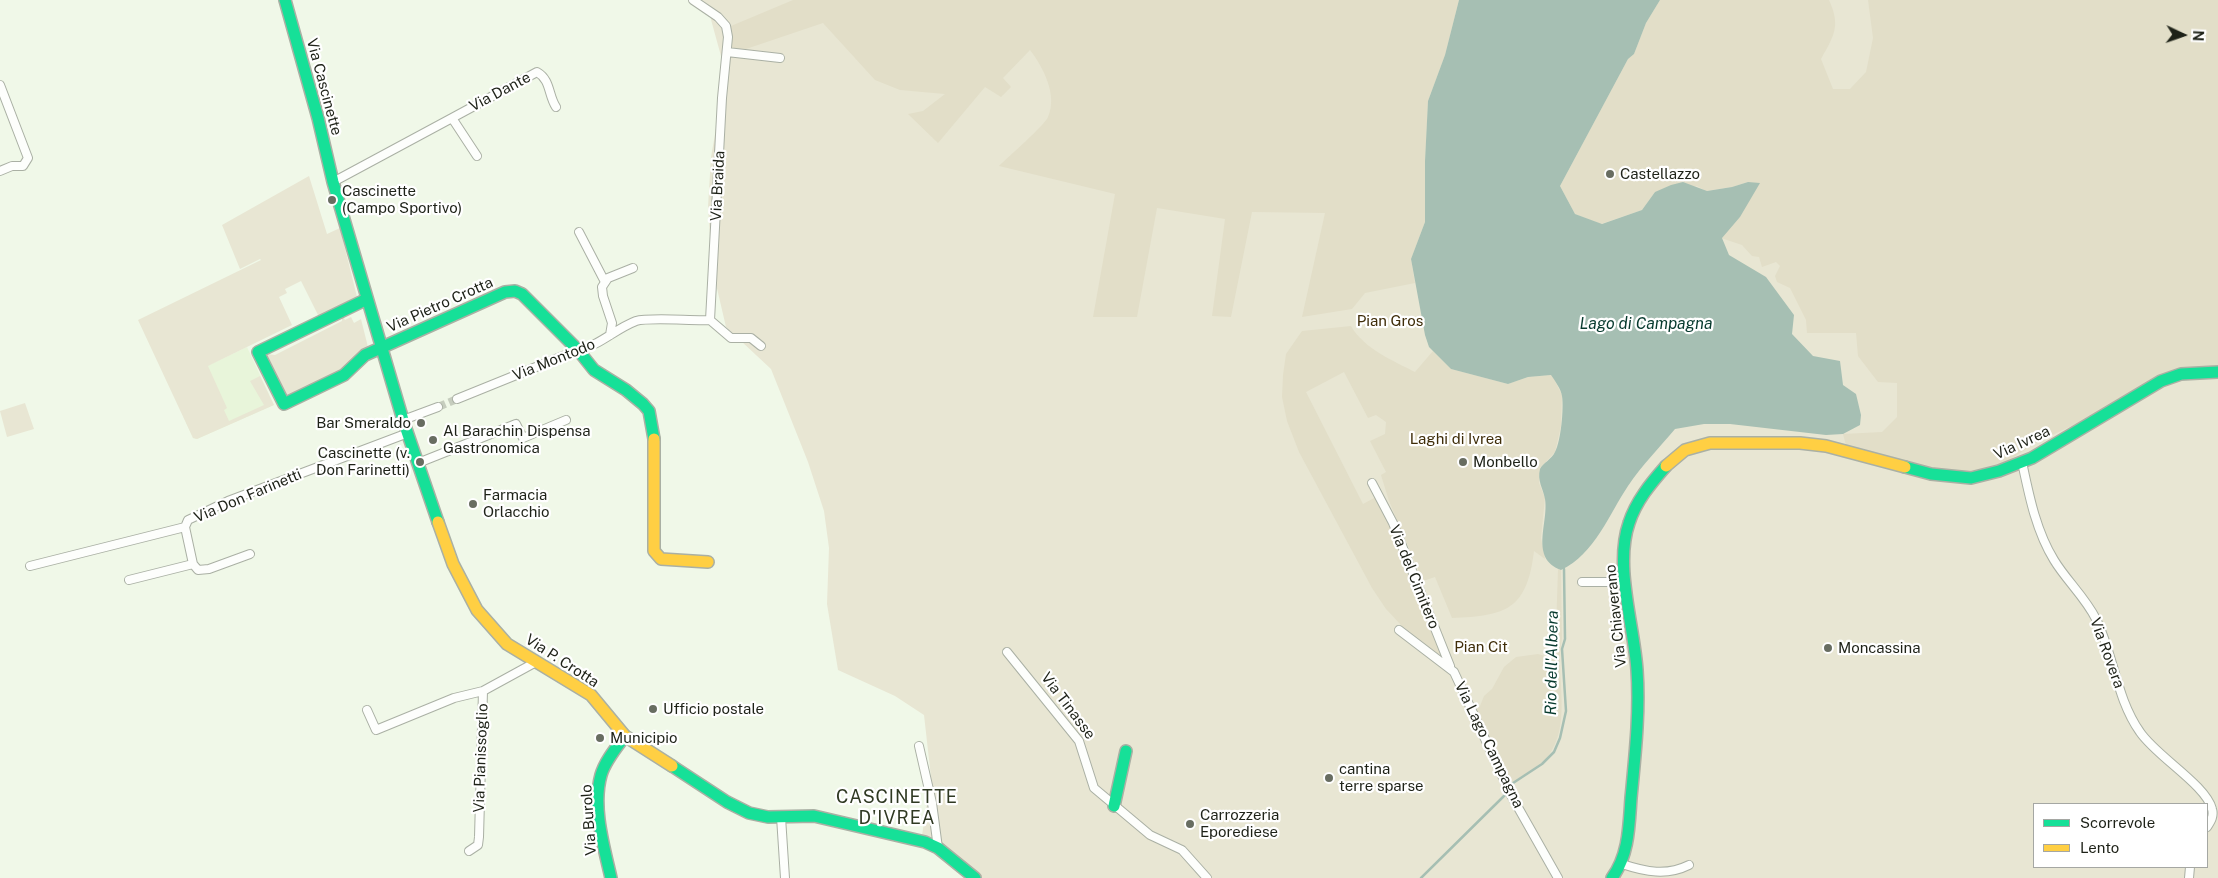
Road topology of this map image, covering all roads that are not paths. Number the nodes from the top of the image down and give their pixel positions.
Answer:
1 (285, 0) edge
2 (693, 0) edge
3 (727, 52) junction
4 (780, 58) dead end
5 (0, 85) edge
6 (556, 107) dead end
7 (452, 118) junction
8 (477, 156) dead end
9 (0, 171) edge
10 (333, 182) junction
11 (579, 232) dead end
12 (633, 268) dead end
13 (605, 282) junction
14 (367, 299) junction
15 (710, 320) junction
16 (610, 335) junction
17 (761, 346) dead end
18 (381, 348) junction
19 (578, 350) junction
20 (2218, 372) edge
21 (457, 400) tunnel mouth
22 (438, 407) tunnel mouth
23 (403, 420) junction
24 (566, 420) dead end
25 (408, 433) junction
26 (1826, 446) joint
27 (2022, 462) junction
28 (418, 463) junction
29 (1372, 484) dead end
30 (185, 527) junction
31 (442, 534) joint
32 (250, 554) dead end
33 (708, 562) dead end
34 (193, 564) junction
35 (30, 566) dead end
36 (128, 580) dead end
37 (1582, 582) dead end
38 (1625, 582) junction
39 (1399, 630) dead end
40 (1007, 652) dead end
41 (536, 662) junction
42 (1454, 672) junction
43 (483, 691) junction
44 (367, 710) dead end
45 (625, 736) junction
46 (919, 746) dead end
47 (1126, 751) dead end
48 (1114, 806) junction
49 (781, 817) junction
50 (2208, 825) edge
51 (938, 848) junction
52 (470, 851) dead end
53 (1622, 864) junction
54 (1689, 865) dead end
55 (1614, 877) edge
56 (611, 878) edge
57 (785, 878) edge
58 (975, 878) edge
59 (1207, 878) edge
60 (1558, 878) edge

1 - 10 street, Via Cascinette
2 - 3 street, Via Braida
3 - 4 street
3 - 15 street, Via Braida
5 - 9 street
6 - 7 street, Via Dante
7 - 8 street, Via Dante
7 - 10 street, Via Dante
10 - 14 street, Via Pietro Crotta
11 - 13 street
12 - 13 street
13 - 16 street
14 - 18 street, Via Pietro Crotta
14 - 18 street
15 - 16 street, Via Montodo
15 - 17 street
16 - 19 street, Via Montodo
18 - 19 street, Via Pietro Crotta
18 - 23 street, Via Pietro Crotta
19 - 21 street, Via Montodo
19 - 33 street
20 - 27 street, Via Ivrea
22 - 23 street
23 - 25 street, Via Pietro Crotta
24 - 28 street
25 - 28 street, Via Pietro Crotta
25 - 30 street, Via Don Farinetti
26 - 27 street, Via Ivrea
26 - 38 street, Via Chiaverano
27 - 50 street, Via Rovera
28 - 31 street, Via Pietro Crotta
29 - 42 street, Via del Cimitero
30 - 34 street
30 - 35 street, Via Don Farinetti
31 - 41 street, Via P. Crotta
32 - 34 street
34 - 36 street
37 - 38 street
38 - 53 street, Via Chiaverano
39 - 42 street, Via Lago Campagna
40 - 48 street, Via Tinasse
41 - 43 street, Via Pianissoglio
41 - 45 street, Via P. Crotta
42 - 60 street, Via Lago Campagna
43 - 44 street
43 - 52 street, Via Pianissoglio
45 - 49 street, Via P. Crotta
45 - 56 street, Via Burolo
46 - 51 street
47 - 48 street
48 - 59 street, Via Tinasse
49 - 51 street, Via P. Crotta
49 - 57 street
51 - 58 street, Via P. Crotta
53 - 54 street
53 - 55 street, Via Chiaverano

